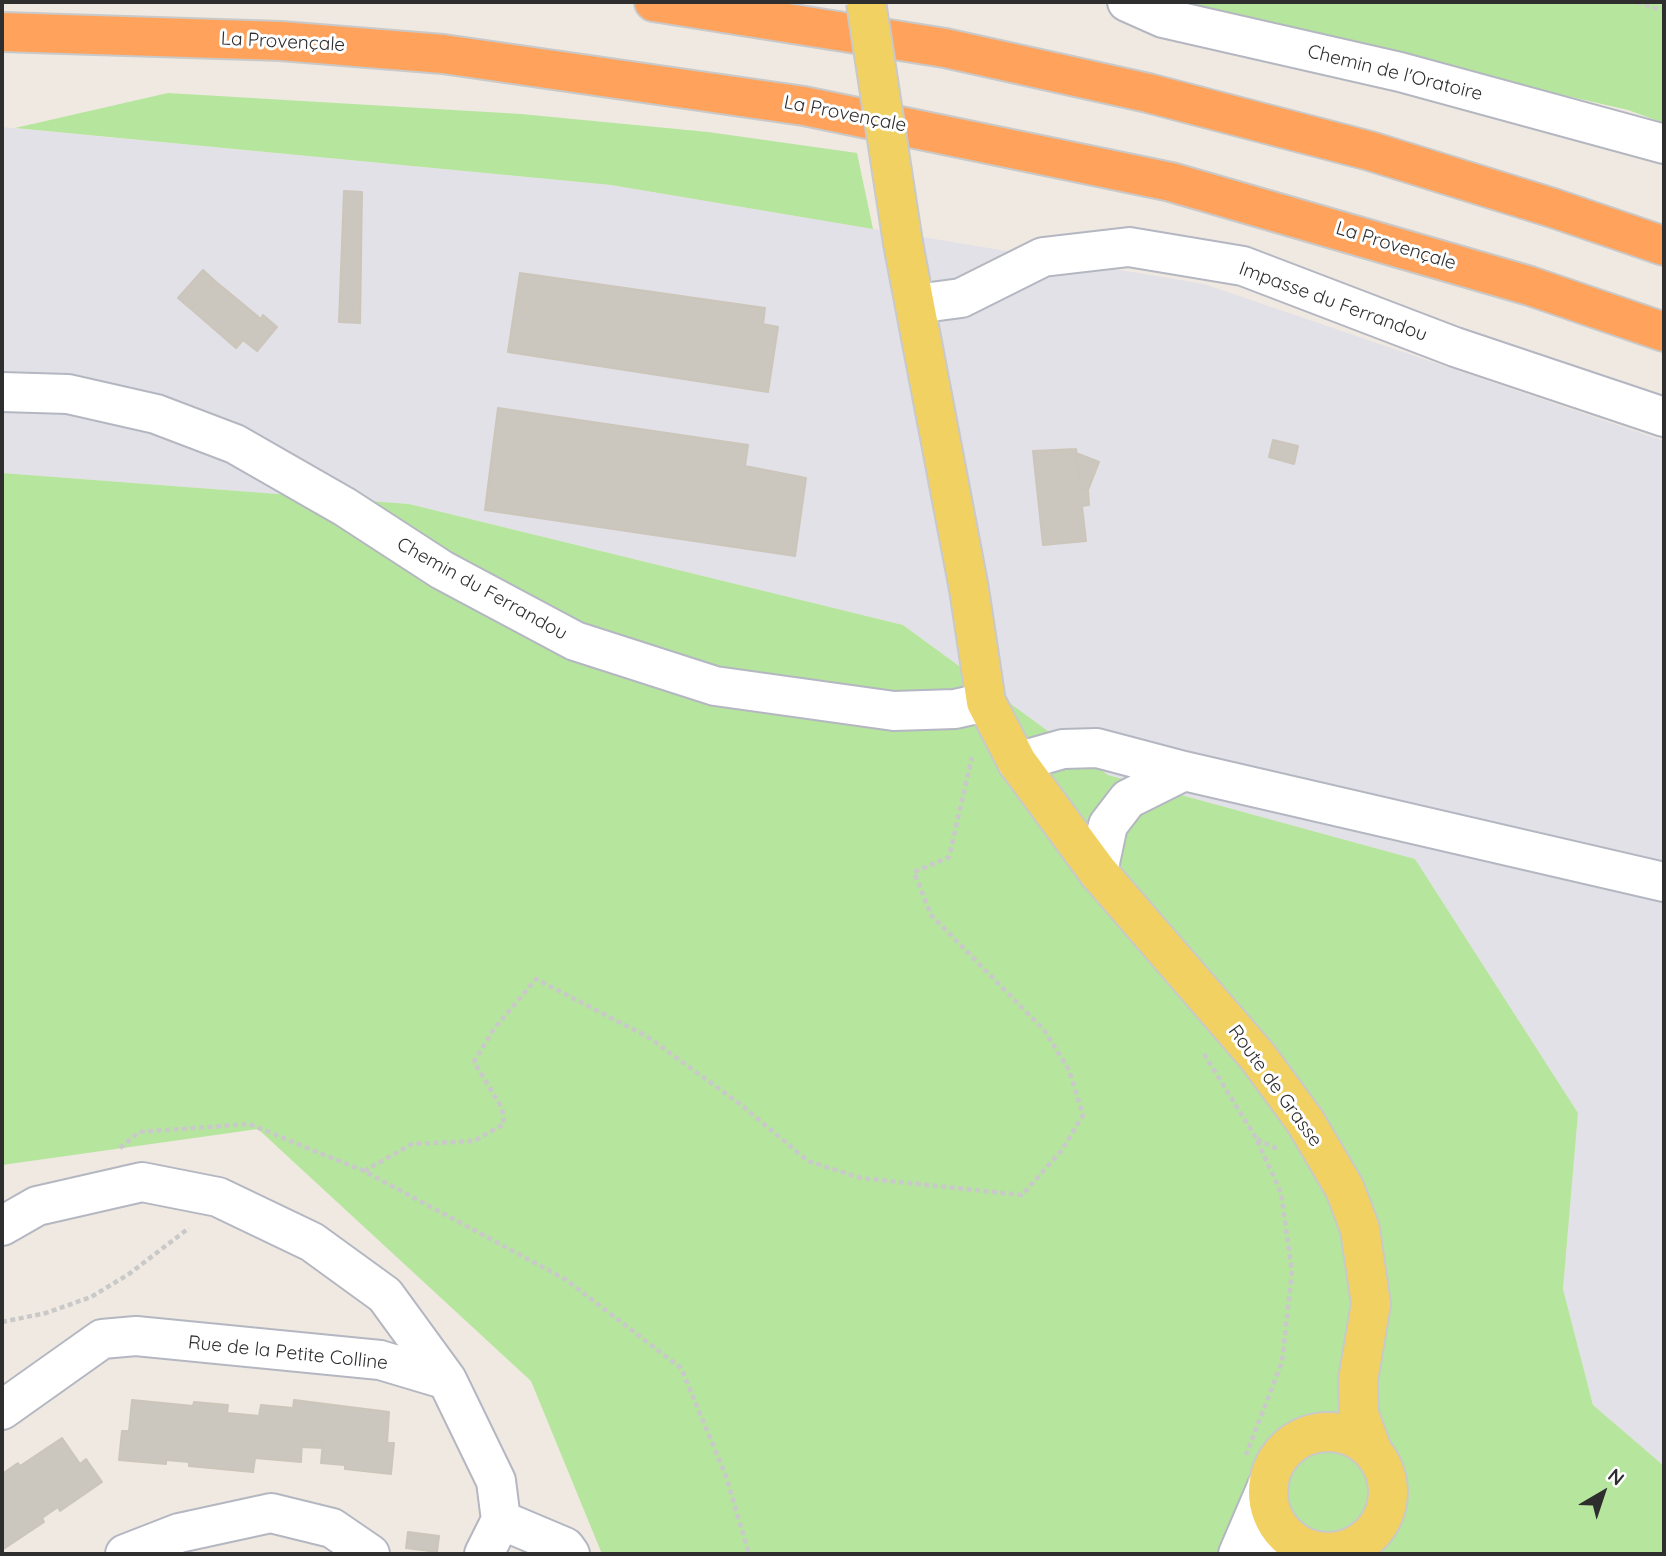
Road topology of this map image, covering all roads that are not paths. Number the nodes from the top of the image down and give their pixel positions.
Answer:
1 (654, 2) edge
2 (866, 2) edge
3 (1127, 2) edge
4 (2, 32) edge
5 (1664, 144) edge
6 (1664, 246) edge
7 (916, 304) junction
8 (1664, 332) edge
9 (2, 391) edge
10 (1664, 417) edge
11 (986, 702) junction
12 (1017, 762) junction
13 (1184, 771) junction
14 (1098, 872) junction
15 (1664, 882) edge
16 (2, 1226) edge
17 (447, 1380) junction
18 (1358, 1380) junction
19 (2, 1410) edge
20 (1320, 1431) junction
21 (1372, 1450) junction
22 (1256, 1472) junction
23 (502, 1520) junction
24 (1290, 1539) junction
25 (1375, 1541) edge
26 (1330, 1553) edge
27 (125, 1554) edge
28 (370, 1554) edge
29 (484, 1554) edge
30 (570, 1554) edge
31 (1240, 1554) edge

1 - 6 highway
2 - 7 main road, Route de Grasse, bridge
3 - 5 street, Chemin de l'Oratoire
4 - 8 highway, La Provençale
7 - 10 street, Impasse du Ferrandou
7 - 11 main road, Route de Grasse
9 - 11 street, Chemin du Ferrandou
11 - 12 main road, Route de Grasse
12 - 13 street
12 - 14 main road, Route de Grasse
13 - 14 street
13 - 15 street
14 - 18 main road, Route de Grasse
16 - 17 street
17 - 19 street, Rue de la Petite Colline
17 - 23 street
18 - 20 main road, Route de Grasse
18 - 21 main road, Route de Grasse
20 - 21 main road
20 - 22 main road
21 - 25 main road
22 - 24 main road
22 - 31 street
23 - 29 street
23 - 30 street
24 - 26 main road
24 - 31 street
25 - 26 main road
27 - 28 street

